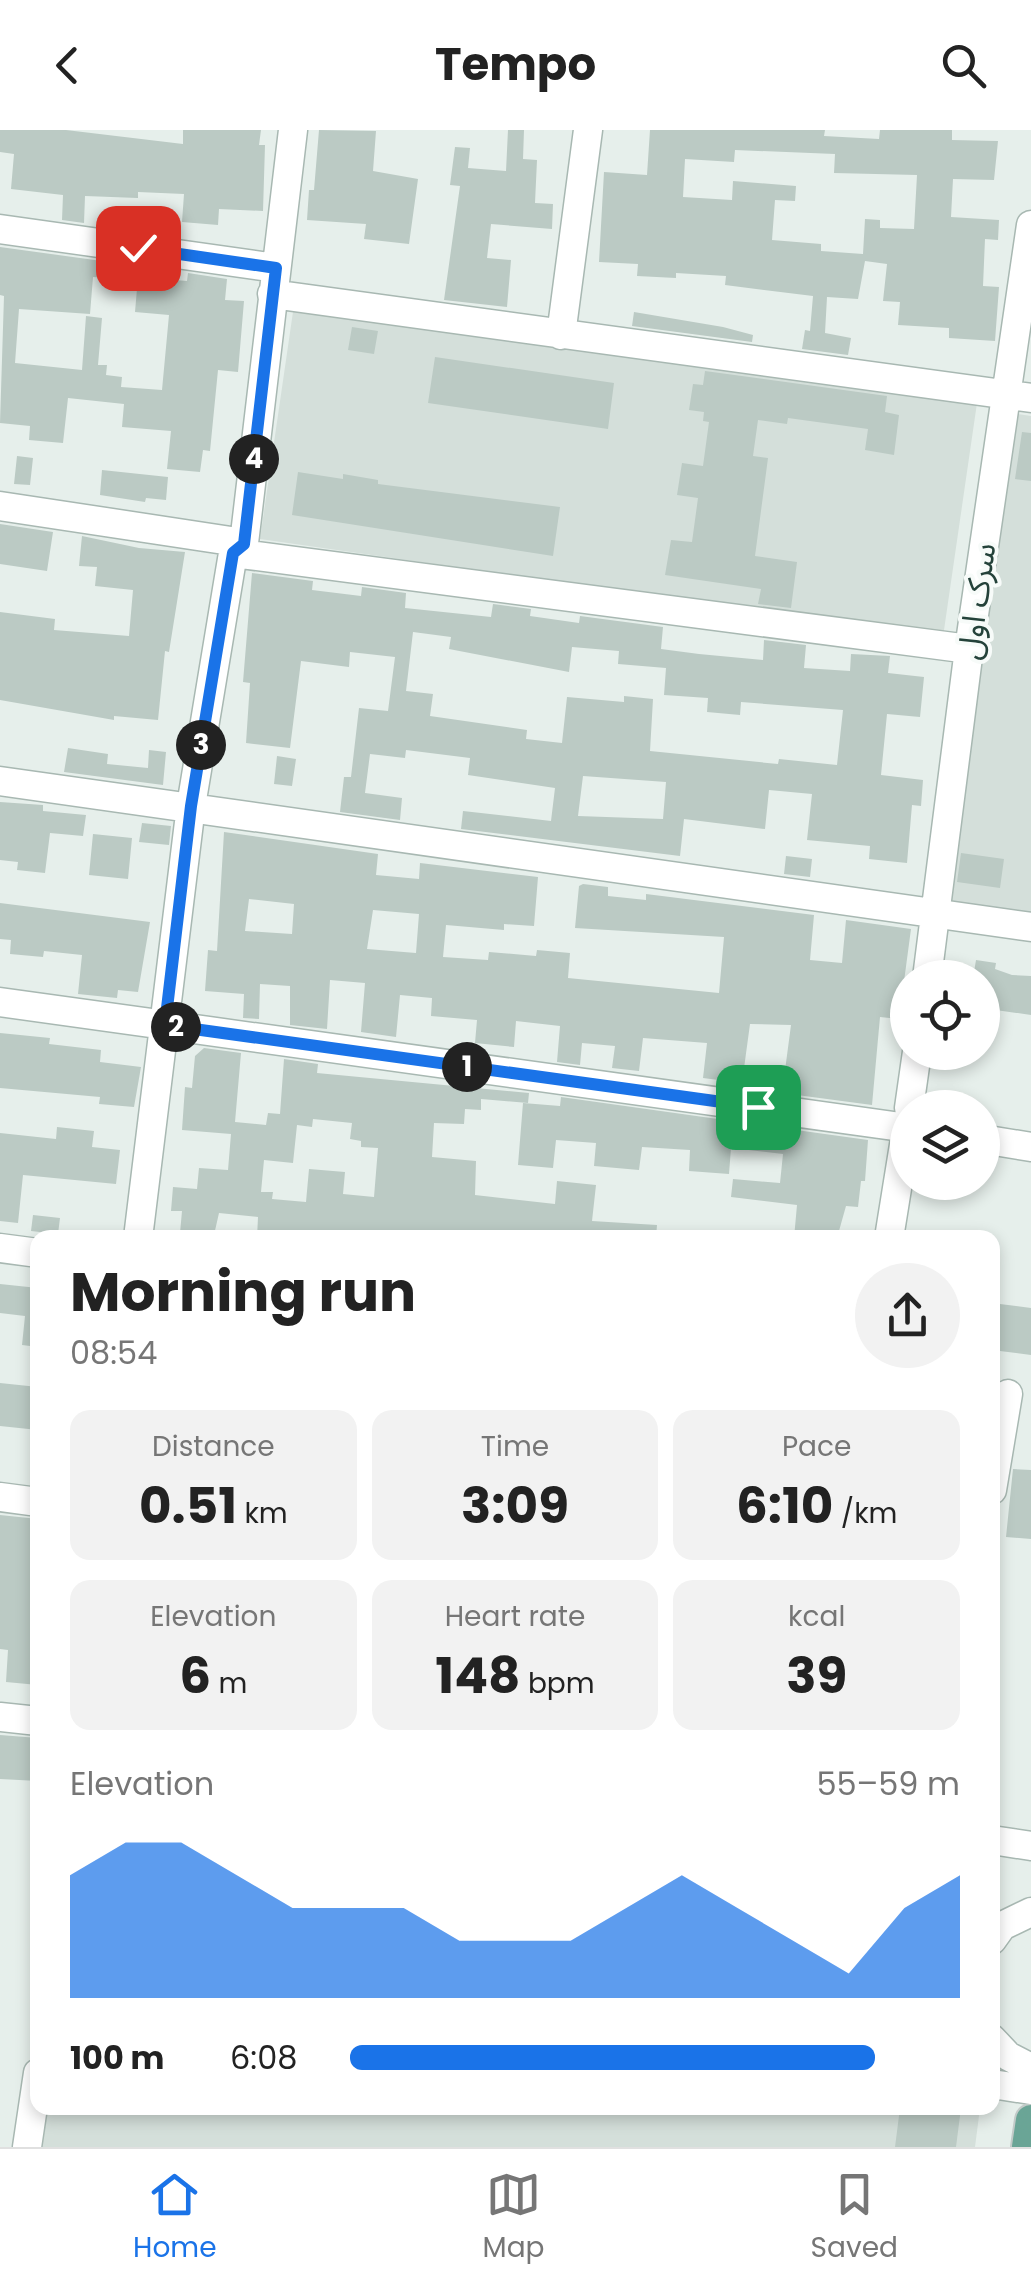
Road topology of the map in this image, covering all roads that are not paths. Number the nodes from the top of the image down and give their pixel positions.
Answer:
1 (294, 130) edge
2 (588, 130) edge
3 (1031, 225) edge
4 (0, 229) edge
5 (274, 281) junction
6 (561, 335) junction
7 (1018, 396) edge
8 (0, 506) edge
9 (239, 548) junction
10 (968, 650) junction
11 (0, 781) edge
12 (191, 806) junction
13 (936, 912) junction
14 (1031, 927) edge
15 (929, 960) edge
16 (0, 1002) edge
17 (165, 1025) junction
18 (890, 1123) edge
19 (1000, 1143) edge
20 (1031, 1147) edge
21 (895, 1200) edge
22 (139, 1230) edge
23 (890, 1230) edge
24 (0, 1248) edge
25 (30, 1252) edge
26 (1010, 1394) edge
27 (1000, 1447) edge
28 (0, 1497) edge
29 (30, 1501) edge
30 (0, 1717) edge
31 (30, 1720) edge
32 (1000, 1841) edge
33 (1031, 1846) edge
34 (1031, 1912) edge
35 (1000, 1929) edge
36 (1000, 2048) edge
37 (1031, 2068) edge
38 (1000, 2085) edge
39 (1031, 2090) edge
40 (32, 2115) edge
41 (1031, 2120) edge
42 (27, 2147) edge
43 (1028, 2147) edge

1 - 5 street
2 - 6 street
3 - 7 street, سرک‌ اول
4 - 5 street
5 - 6 street
5 - 9 street
6 - 7 street
7 - 10 street, سرک‌ اول
8 - 9 street
9 - 10 street
9 - 12 street
10 - 13 street, سرک‌ اول
11 - 12 street
12 - 13 street
12 - 17 street
13 - 14 street
13 - 15 street, سرک‌ اول
16 - 17 street
17 - 18 street
17 - 22 street
19 - 20 street
21 - 23 street
24 - 25 street
26 - 27 street
28 - 29 street
30 - 31 street
32 - 33 street
34 - 35 street
36 - 37 street
38 - 39 street
40 - 42 street
41 - 43 main road

